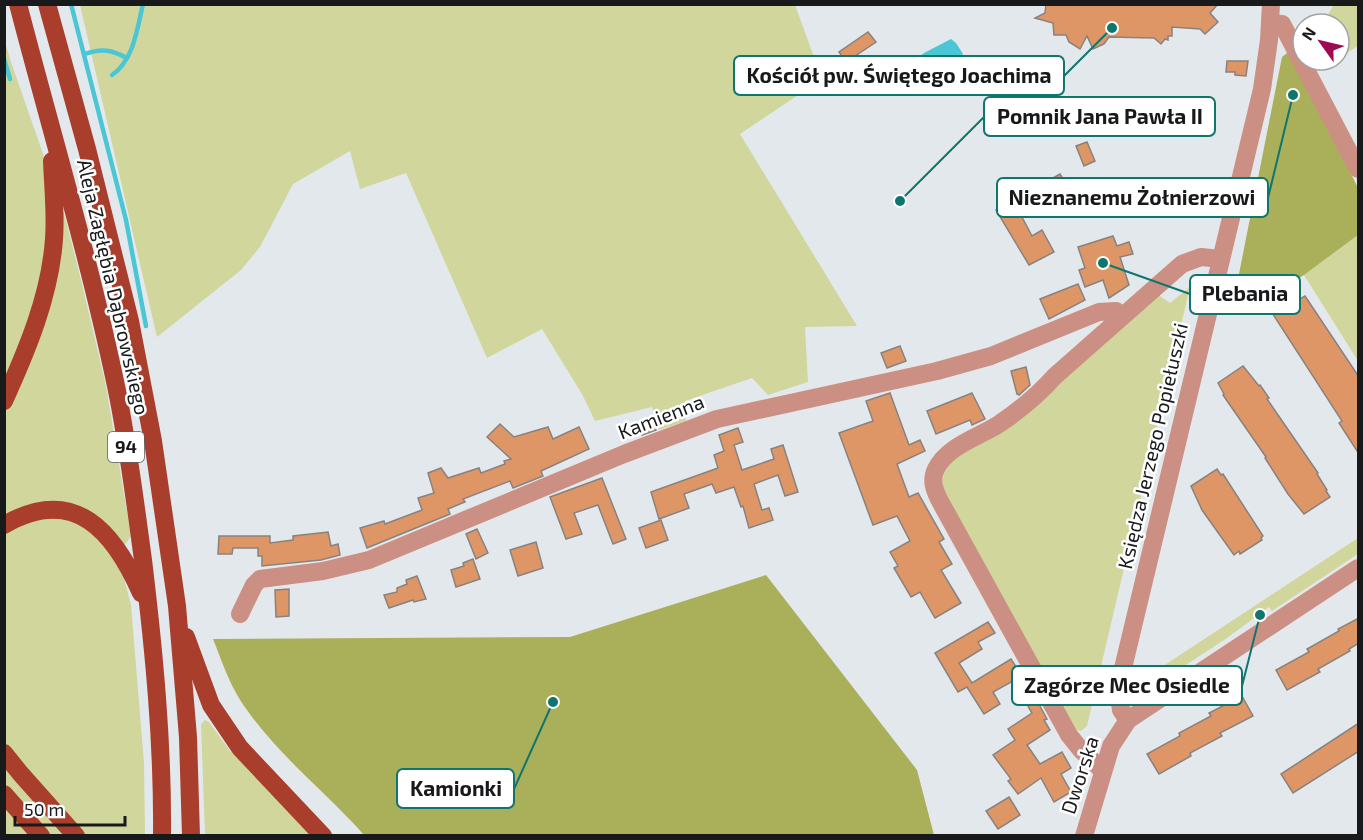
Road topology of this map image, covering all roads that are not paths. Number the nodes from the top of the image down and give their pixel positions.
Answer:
1 (18, 4) edge
2 (46, 4) edge
3 (1270, 4) edge
4 (1270, 23) junction
5 (52, 132) junction
6 (1359, 169) edge
7 (1221, 259) junction
8 (1121, 317) junction
9 (4, 401) edge
10 (4, 525) edge
11 (1359, 568) edge
12 (177, 606) junction
13 (149, 614) junction
14 (240, 614) dead end
15 (1128, 720) junction
16 (4, 753) edge
17 (1103, 771) junction
18 (4, 794) edge
19 (41, 836) edge
20 (76, 836) edge
21 (162, 836) edge
22 (191, 836) edge
23 (323, 836) edge
24 (1084, 836) edge

1 - 5 main road, Aleja Zagłębia Dąbrowskiego / 94
2 - 12 main road, Aleja Zagłębia Dąbrowskiego / 94
3 - 4 street, Księdza Jerzego Popiełuszki
4 - 6 street
4 - 7 street, Księdza Jerzego Popiełuszki
5 - 9 main road
5 - 13 main road, Aleja Zagłębia Dąbrowskiego / 94
7 - 8 street
7 - 15 street, Księdza Jerzego Popiełuszki
8 - 14 street, Kamienna
8 - 17 street
10 - 13 main road
11 - 15 street, Dworska
12 - 22 main road, Aleja Zagłębia Dąbrowskiego / 94
12 - 23 main road
13 - 21 main road, Aleja Zagłębia Dąbrowskiego / 94
15 - 17 street, Dworska
16 - 20 main road
17 - 24 street, Dworska
18 - 19 main road

